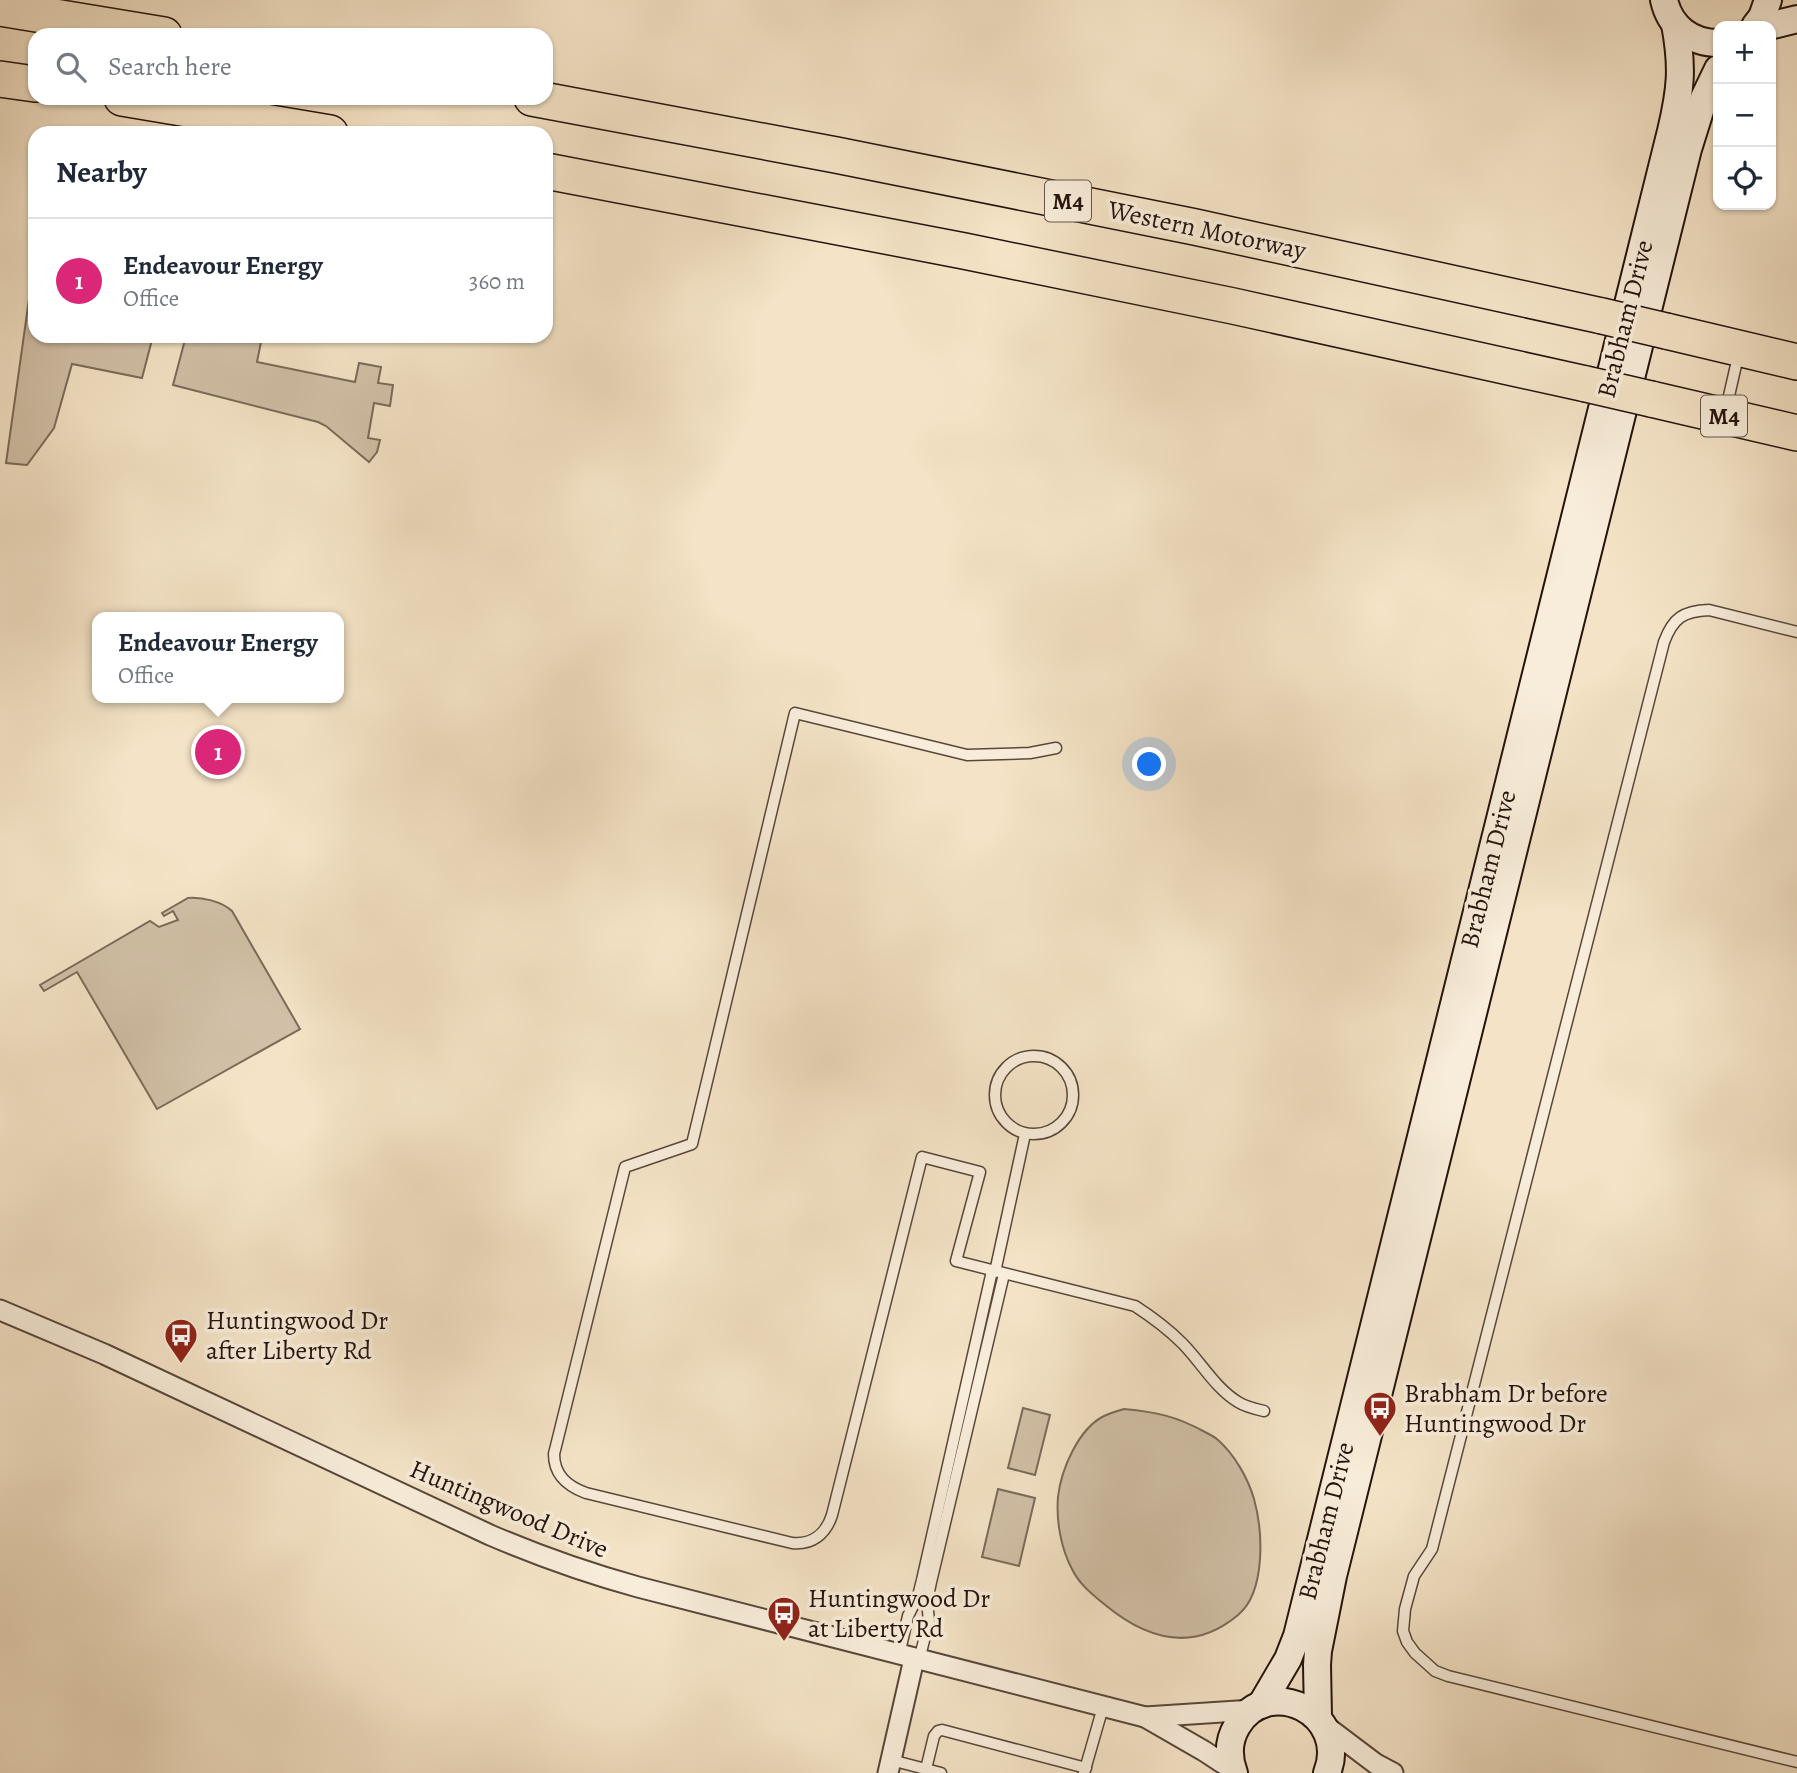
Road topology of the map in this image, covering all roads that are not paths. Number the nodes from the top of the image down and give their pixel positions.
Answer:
1 (1768, 0) edge
2 (0, 2) edge
3 (1666, 7) edge
4 (0, 8) edge
5 (51, 16) junction
6 (1797, 19) edge
7 (1759, 21) edge
8 (1776, 24) edge
9 (122, 28) edge
10 (1713, 42) edge
11 (0, 79) edge
12 (1713, 79) edge
13 (28, 83) edge
14 (553, 102) edge
15 (164, 105) edge
16 (288, 126) edge
17 (553, 172) edge
18 (1740, 349) junction
19 (1797, 362) edge
20 (1724, 416) junction
21 (1797, 433) edge
22 (1797, 632) edge
23 (1056, 748) dead end
24 (1026, 1134) junction
25 (997, 1272) junction
26 (0, 1310) edge
27 (1264, 1411) dead end
28 (911, 1658) junction
29 (1103, 1707) junction
30 (1257, 1707) junction
31 (1145, 1717) junction
32 (1320, 1720) junction
33 (1797, 1762) edge
34 (889, 1766) edge
35 (926, 1769) junction
36 (1085, 1770) edge
37 (1234, 1772) edge
38 (941, 1773) edge
39 (1327, 1773) edge
40 (1393, 1773) edge

1 - 7 main road
2 - 5 highway
3 - 10 main road
3 - 30 main road, Brabham Drive
4 - 5 highway
5 - 9 highway
6 - 8 main road
11 - 13 highway
12 - 32 main road, Brabham Drive
14 - 18 highway, Western Motorway / M4, bridge
15 - 16 highway
17 - 20 highway, M4, bridge
18 - 19 highway, Western Motorway / M4
18 - 20 lane
20 - 21 highway, M4
22 - 33 lane
23 - 25 lane
24 - 24 lane
24 - 25 lane
25 - 27 lane
25 - 28 lane
25 - 28 lane
26 - 28 street, Huntingwood Drive
28 - 29 street, Huntingwood Drive
28 - 34 street
29 - 31 street, Huntingwood Drive
29 - 36 lane
30 - 31 street, Huntingwood Drive
30 - 32 main road
30 - 37 main road, Brabham Drive
31 - 37 street, Huntingwood Drive
32 - 39 main road, Brabham Drive
32 - 40 street
34 - 35 lane
35 - 36 lane
35 - 38 lane

